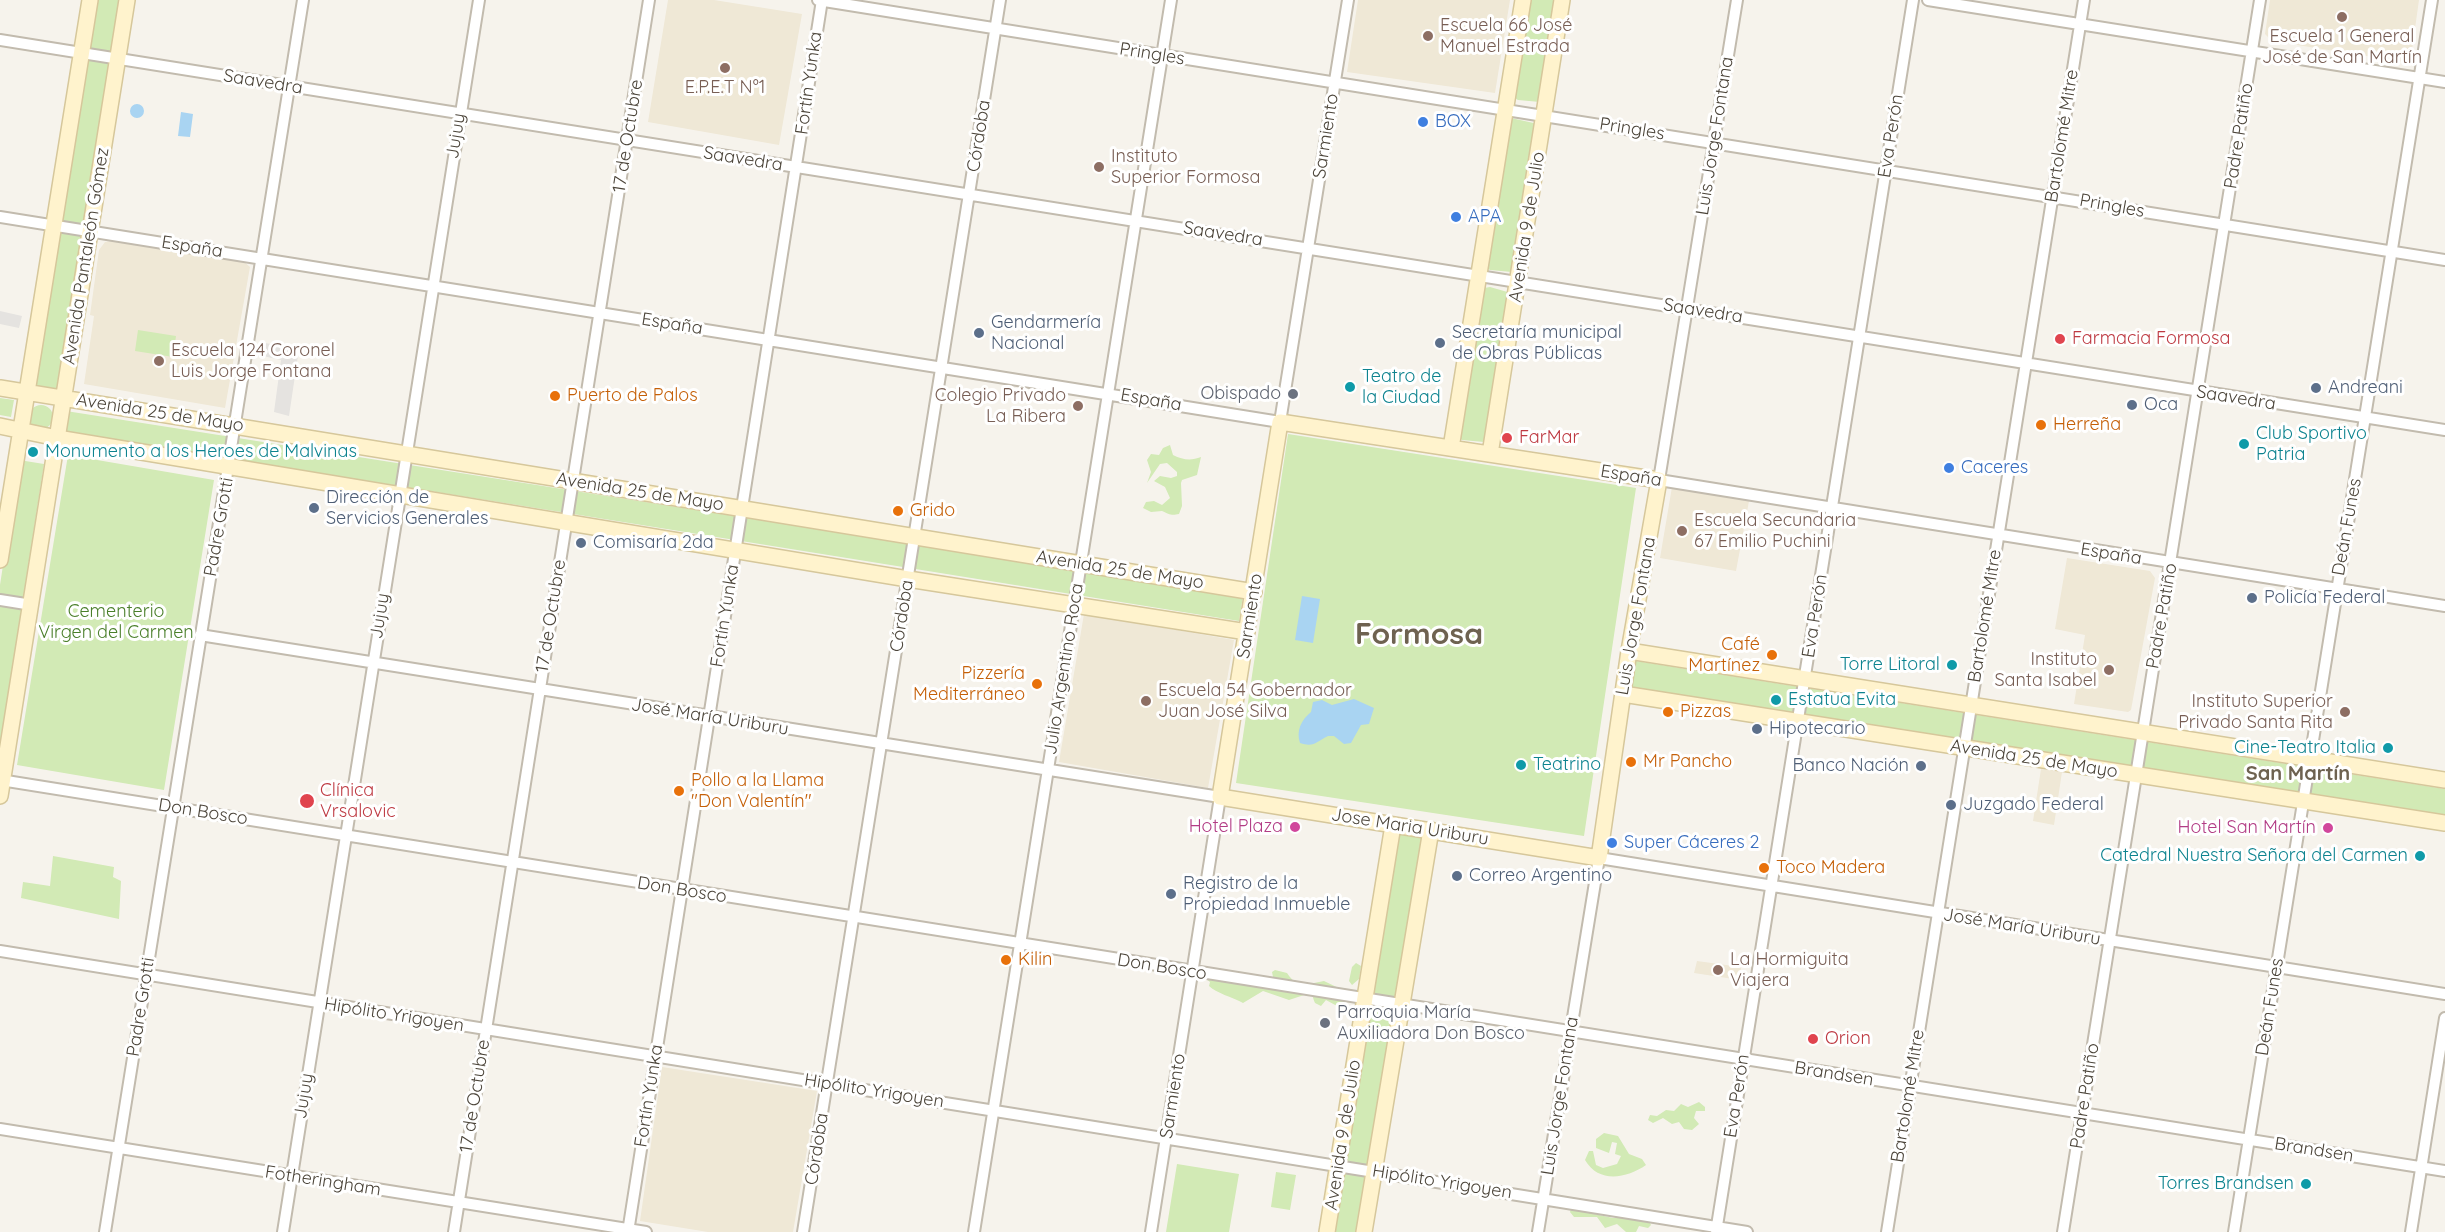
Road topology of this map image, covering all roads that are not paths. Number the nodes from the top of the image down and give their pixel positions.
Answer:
1 (90, 0) edge
2 (127, 0) edge
3 (303, 0) edge
4 (478, 0) edge
5 (649, 0) edge
6 (821, 0) edge
7 (1000, 0) edge
8 (1171, 0) edge
9 (1348, 0) edge
10 (1523, 0) edge
11 (1562, 0) edge
12 (1737, 0) edge
13 (1913, 0) edge
14 (1928, 0) edge
15 (2084, 0) edge
16 (2260, 0) edge
17 (2432, 0) edge
18 (2080, 24) junction
19 (996, 29) junction
20 (0, 40) edge
21 (2252, 52) junction
22 (81, 53) junction
23 (1162, 56) junction
24 (117, 59) junction
25 (2420, 78) junction
26 (2445, 82) edge
27 (1335, 83) junction
28 (289, 86) junction
29 (1505, 109) junction
30 (460, 112) junction
31 (1544, 115) junction
32 (627, 140) junction
33 (1713, 142) junction
34 (797, 168) junction
35 (1886, 170) junction
36 (970, 195) junction
37 (2052, 196) junction
38 (0, 217) edge
39 (1136, 220) junction
40 (54, 225) junction
41 (2224, 226) junction
42 (90, 231) junction
43 (1309, 248) junction
44 (2391, 251) junction
45 (262, 258) junction
46 (2445, 260) edge
47 (1478, 276) junction
48 (1518, 282) junction
49 (433, 285) junction
50 (1688, 308) junction
51 (600, 312) junction
52 (1860, 337) junction
53 (769, 340) junction
54 (2026, 363) junction
55 (942, 366) junction
56 (0, 388) edge
57 (26, 392) junction
58 (2198, 392) junction
59 (1108, 393) junction
60 (63, 398) junction
61 (2365, 418) junction
62 (1280, 422) junction
63 (0, 426) edge
64 (236, 426) junction
65 (20, 430) junction
66 (2445, 430) edge
67 (57, 438) junction
68 (1451, 448) junction
69 (406, 453) junction
70 (1490, 454) junction
71 (229, 466) junction
72 (1659, 480) junction
73 (573, 481) junction
74 (399, 494) junction
75 (742, 508) junction
76 (1832, 509) junction
77 (566, 522) junction
78 (1998, 536) junction
79 (915, 537) junction
80 (736, 550) junction
81 (0, 560) edge
82 (2172, 563) junction
83 (1081, 564) junction
84 (908, 579) junction
85 (2336, 589) junction
86 (1254, 592) junction
87 (0, 600) edge
88 (1074, 604) junction
89 (32, 605) junction
90 (2445, 606) edge
91 (1247, 632) junction
92 (200, 635) junction
93 (1629, 651) junction
94 (373, 662) junction
95 (1805, 679) junction
96 (539, 689) junction
97 (1623, 694) junction
98 (1970, 705) junction
99 (708, 716) junction
100 (1798, 721) junction
101 (2142, 732) junction
102 (881, 745) junction
103 (1963, 748) junction
104 (2309, 759) junction
105 (1048, 771) junction
106 (2136, 775) junction
107 (2445, 780) edge
108 (1, 781) edge
109 (0, 796) edge
110 (1220, 797) junction
111 (2303, 801) junction
112 (172, 807) junction
113 (2445, 823) edge
114 (1393, 825) junction
115 (1431, 830) junction
116 (345, 835) junction
117 (1599, 858) junction
118 (512, 862) junction
119 (1772, 886) junction
120 (680, 890) junction
121 (1937, 913) junction
122 (853, 918) junction
123 (2110, 942) junction
124 (1019, 945) junction
125 (0, 951) edge
126 (2276, 967) junction
127 (1192, 971) junction
128 (146, 975) junction
129 (2445, 994) edge
130 (1365, 999) junction
131 (319, 1003) junction
132 (1401, 1005) junction
133 (2445, 1018) edge
134 (485, 1029) junction
135 (1570, 1032) junction
136 (655, 1056) junction
137 (1743, 1059) junction
138 (828, 1084) junction
139 (1910, 1086) junction
140 (994, 1111) junction
141 (2082, 1113) junction
142 (0, 1129) edge
143 (1167, 1138) junction
144 (2249, 1140) junction
145 (118, 1149) junction
146 (1338, 1164) junction
147 (2421, 1167) junction
148 (1374, 1171) junction
149 (2445, 1171) edge
150 (291, 1175) junction
151 (1544, 1198) junction
152 (458, 1203) junction
153 (1717, 1230) edge
154 (628, 1231) edge
155 (105, 1232) edge
156 (283, 1232) edge
157 (454, 1232) edge
158 (646, 1232) edge
159 (803, 1232) edge
160 (974, 1232) edge
161 (1151, 1232) edge
162 (1327, 1232) edge
163 (1364, 1232) edge
164 (1538, 1232) edge
165 (1747, 1232) edge
166 (1887, 1232) edge
167 (2063, 1232) edge
168 (2234, 1232) edge
169 (2411, 1232) edge

1 - 22 main road, Avenida Pantaleón Gómez
2 - 24 main road, Avenida Pantaleón Gómez
3 - 28 street, Padre Grotti
4 - 30 street, Jujuy
5 - 32 street, 17 de Octubre
6 - 19 street, Pringles
6 - 34 street, Fortín Yunka
7 - 19 street, Córdoba
8 - 23 street, Julio Argentino Roca
9 - 27 street, Sarmiento
10 - 29 main road
11 - 31 main road, Avenida 9 de Julio
12 - 33 street, Luis Jorge Fontana
13 - 35 street, Eva Perón
14 - 18 street
15 - 18 street, Bartolomé Mitre
16 - 21 street, Padre Patiño
17 - 25 street, Deán Funes
18 - 21 street
18 - 37 street, Bartolomé Mitre
19 - 23 street, Pringles
19 - 36 street, Córdoba
20 - 22 street, Saavedra
21 - 25 street
21 - 41 street, Padre Patiño
22 - 24 street, Saavedra
22 - 40 main road, Avenida Pantaleón Gómez
23 - 27 street, Pringles
23 - 39 street, Julio Argentino Roca
24 - 28 street, Saavedra
24 - 42 main road, Avenida Pantaleón Gómez
25 - 26 street
25 - 44 street, Deán Funes
27 - 29 street, Pringles
27 - 43 street, Sarmiento
28 - 30 street, Saavedra
28 - 45 street, Padre Grotti
29 - 31 street, Pringles
29 - 47 main road
30 - 32 street, Saavedra
30 - 49 street, Jujuy
31 - 33 street, Pringles
31 - 48 main road, Avenida 9 de Julio
32 - 34 street, Saavedra
32 - 51 street, 17 de Octubre
33 - 35 street, Pringles
33 - 50 street, Luis Jorge Fontana
34 - 36 street, Saavedra
34 - 53 street, Fortín Yunka
35 - 37 street, Pringles
35 - 52 street, Eva Perón
36 - 39 street, Saavedra
36 - 55 street, Córdoba
37 - 41 street, Pringles
37 - 54 street, Bartolomé Mitre
38 - 40 street, España
39 - 43 street, Saavedra
39 - 59 street, Julio Argentino Roca
40 - 42 street, España
40 - 57 main road, Avenida Pantaleón Gómez
41 - 44 street, Pringles
41 - 58 street, Padre Patiño
42 - 45 street, España
42 - 60 main road, Avenida Pantaleón Gómez
43 - 47 street, Saavedra
43 - 62 street, Sarmiento
44 - 46 street, Pringles
44 - 61 street, Deán Funes
45 - 49 street, España
45 - 64 street, Padre Grotti
47 - 48 street, Saavedra
47 - 68 main road
48 - 50 street, Saavedra
48 - 70 main road, Avenida 9 de Julio
49 - 51 street, España
49 - 69 street, Jujuy
50 - 52 street, Saavedra
50 - 72 street, Luis Jorge Fontana
51 - 53 street, España
51 - 73 street, 17 de Octubre
52 - 54 street, Saavedra
52 - 76 street, Eva Perón
53 - 55 street, España
53 - 75 street, Fortín Yunka
54 - 58 street, Saavedra
54 - 78 street, Bartolomé Mitre
55 - 59 street, España
55 - 79 street, Córdoba
56 - 57 main road, Avenida 25 de Mayo
57 - 60 main road, Avenida 25 de Mayo
57 - 65 main road, Avenida Pantaleón Gómez
58 - 61 street, Saavedra
58 - 82 street, Padre Patiño
59 - 62 street, España
59 - 83 street, Julio Argentino Roca
60 - 64 main road, Avenida 25 de Mayo
60 - 67 main road, Avenida Pantaleón Gómez
61 - 66 street, Saavedra
61 - 85 street, Deán Funes
62 - 68 main road, España
62 - 86 main road, Sarmiento
63 - 65 main road
64 - 69 main road, Avenida 25 de Mayo
64 - 71 street, Padre Grotti
65 - 67 main road
65 - 81 main road, Avenida Pantaleón Gómez
67 - 71 main road
67 - 89 main road, Avenida Pantaleón Gómez
68 - 70 main road, España
69 - 73 main road, Avenida 25 de Mayo
69 - 74 street, Jujuy
70 - 72 main road, España
71 - 74 main road
71 - 92 street, Padre Grotti
72 - 76 street, España
72 - 93 main road, Luis Jorge Fontana
73 - 75 main road, Avenida 25 de Mayo
73 - 77 street, 17 de Octubre
74 - 77 main road
74 - 94 street, Jujuy
75 - 79 main road, Avenida 25 de Mayo
75 - 80 street, Fortín Yunka
76 - 78 street, España
76 - 95 street, Eva Perón
77 - 80 main road
77 - 96 street, 17 de Octubre
78 - 82 street, España
78 - 98 street, Bartolomé Mitre
79 - 83 main road, Avenida 25 de Mayo
79 - 84 street, Córdoba
80 - 84 main road
80 - 99 street, Fortín Yunka
82 - 85 street, España
82 - 101 street, Padre Patiño
83 - 86 main road, Avenida 25 de Mayo
83 - 88 street, Julio Argentino Roca
84 - 88 main road
84 - 102 street, Córdoba
85 - 90 street, España
85 - 104 street, Deán Funes
86 - 91 main road, Sarmiento
87 - 89 street
88 - 91 main road
88 - 105 street, Julio Argentino Roca
89 - 108 main road, Avenida Pantaleón Gómez
91 - 110 main road, Sarmiento
92 - 94 street, José María Uriburu
92 - 112 street, Padre Grotti
93 - 95 main road
93 - 97 main road, Luis Jorge Fontana
94 - 96 street, José María Uriburu
94 - 116 street, Jujuy
95 - 98 main road
95 - 100 street, Eva Perón
96 - 99 street, José María Uriburu
96 - 118 street, 17 de Octubre
97 - 100 main road, Avenida 25 de Mayo
97 - 117 main road, Luis Jorge Fontana
98 - 101 main road
98 - 103 street, Bartolomé Mitre
99 - 102 street, José María Uriburu
99 - 120 street, Fortín Yunka
100 - 103 main road, Avenida 25 de Mayo
100 - 119 street, Eva Perón
101 - 104 main road
101 - 106 street, Padre Patiño
102 - 105 street, José María Uriburu
102 - 122 street, Córdoba
103 - 106 main road, Avenida 25 de Mayo
103 - 121 street, Bartolomé Mitre
104 - 107 main road
104 - 111 street, Deán Funes
105 - 110 street, José María Uriburu
105 - 124 street, Julio Argentino Roca
106 - 111 main road, Avenida 25 de Mayo
106 - 123 street, Padre Patiño
108 - 109 main road, Avenida Pantaleón Gómez
108 - 112 street, Don Bosco
110 - 114 main road, Jose Maria Uriburu
110 - 127 street, Sarmiento
111 - 113 main road, Avenida 25 de Mayo
111 - 126 street, Deán Funes
112 - 116 street, Don Bosco
112 - 128 street, Padre Grotti
114 - 115 main road, Jose Maria Uriburu
114 - 130 main road, Avenida 9 de Julio
115 - 117 main road, Jose Maria Uriburu
115 - 132 main road, Avenida 9 de Julio
116 - 118 street, Don Bosco
116 - 131 street, Jujuy
117 - 119 street, José María Uriburu
117 - 135 street, Luis Jorge Fontana
118 - 120 street, Don Bosco
118 - 134 street, 17 de Octubre
119 - 121 street, José María Uriburu
119 - 137 street, Eva Perón
120 - 122 street, Don Bosco
120 - 136 street, Fortín Yunka
121 - 123 street, José María Uriburu
121 - 139 street, Bartolomé Mitre
122 - 124 street, Don Bosco
122 - 138 street, Córdoba
123 - 126 street, José María Uriburu
123 - 141 street, Padre Patiño
124 - 127 street, Don Bosco
124 - 140 street, Julio Argentino Roca
125 - 128 street, Hipólito Yrigoyen
126 - 129 street, José María Uriburu
126 - 144 street, Deán Funes
127 - 130 street, Don Bosco
127 - 143 street, Sarmiento
128 - 131 street, Hipólito Yrigoyen
128 - 145 street, Padre Grotti
130 - 132 street, Brandsen
130 - 146 main road, Avenida 9 de Julio
131 - 134 street, Hipólito Yrigoyen
131 - 150 street, Jujuy
132 - 135 street, Brandsen
132 - 148 main road, Avenida 9 de Julio
133 - 147 street
134 - 136 street, Hipólito Yrigoyen
134 - 152 street, 17 de Octubre
135 - 137 street, Brandsen
135 - 151 street, Luis Jorge Fontana
136 - 138 street, Hipólito Yrigoyen
136 - 154 street, Fortín Yunka
137 - 139 street, Brandsen
137 - 153 street, Eva Perón
138 - 140 street, Hipólito Yrigoyen
138 - 159 street, Córdoba
139 - 141 street, Brandsen
139 - 166 street, Bartolomé Mitre
140 - 143 street, Hipólito Yrigoyen
140 - 160 street, Julio Argentino Roca
141 - 144 street, Brandsen
141 - 167 street, Padre Patiño
142 - 145 street, Fotheringham
143 - 146 street, Hipólito Yrigoyen
143 - 161 street, Sarmiento
144 - 147 street, Brandsen
144 - 168 street, Deán Funes
145 - 150 street, Fotheringham
145 - 155 street, Padre Grotti
146 - 148 street, Hipólito Yrigoyen
146 - 162 main road, Avenida 9 de Julio
147 - 149 street, Brandsen
147 - 169 street
148 - 151 street, Hipólito Yrigoyen
148 - 163 main road, Avenida 9 de Julio
150 - 152 street, Fotheringham
150 - 156 street, Jujuy
151 - 153 street, Hipólito Yrigoyen
151 - 164 street, Luis Jorge Fontana
152 - 154 street, Fotheringham
152 - 157 street, 17 de Octubre
153 - 165 street, Hipólito Yrigoyen
154 - 158 street, Fotheringham

